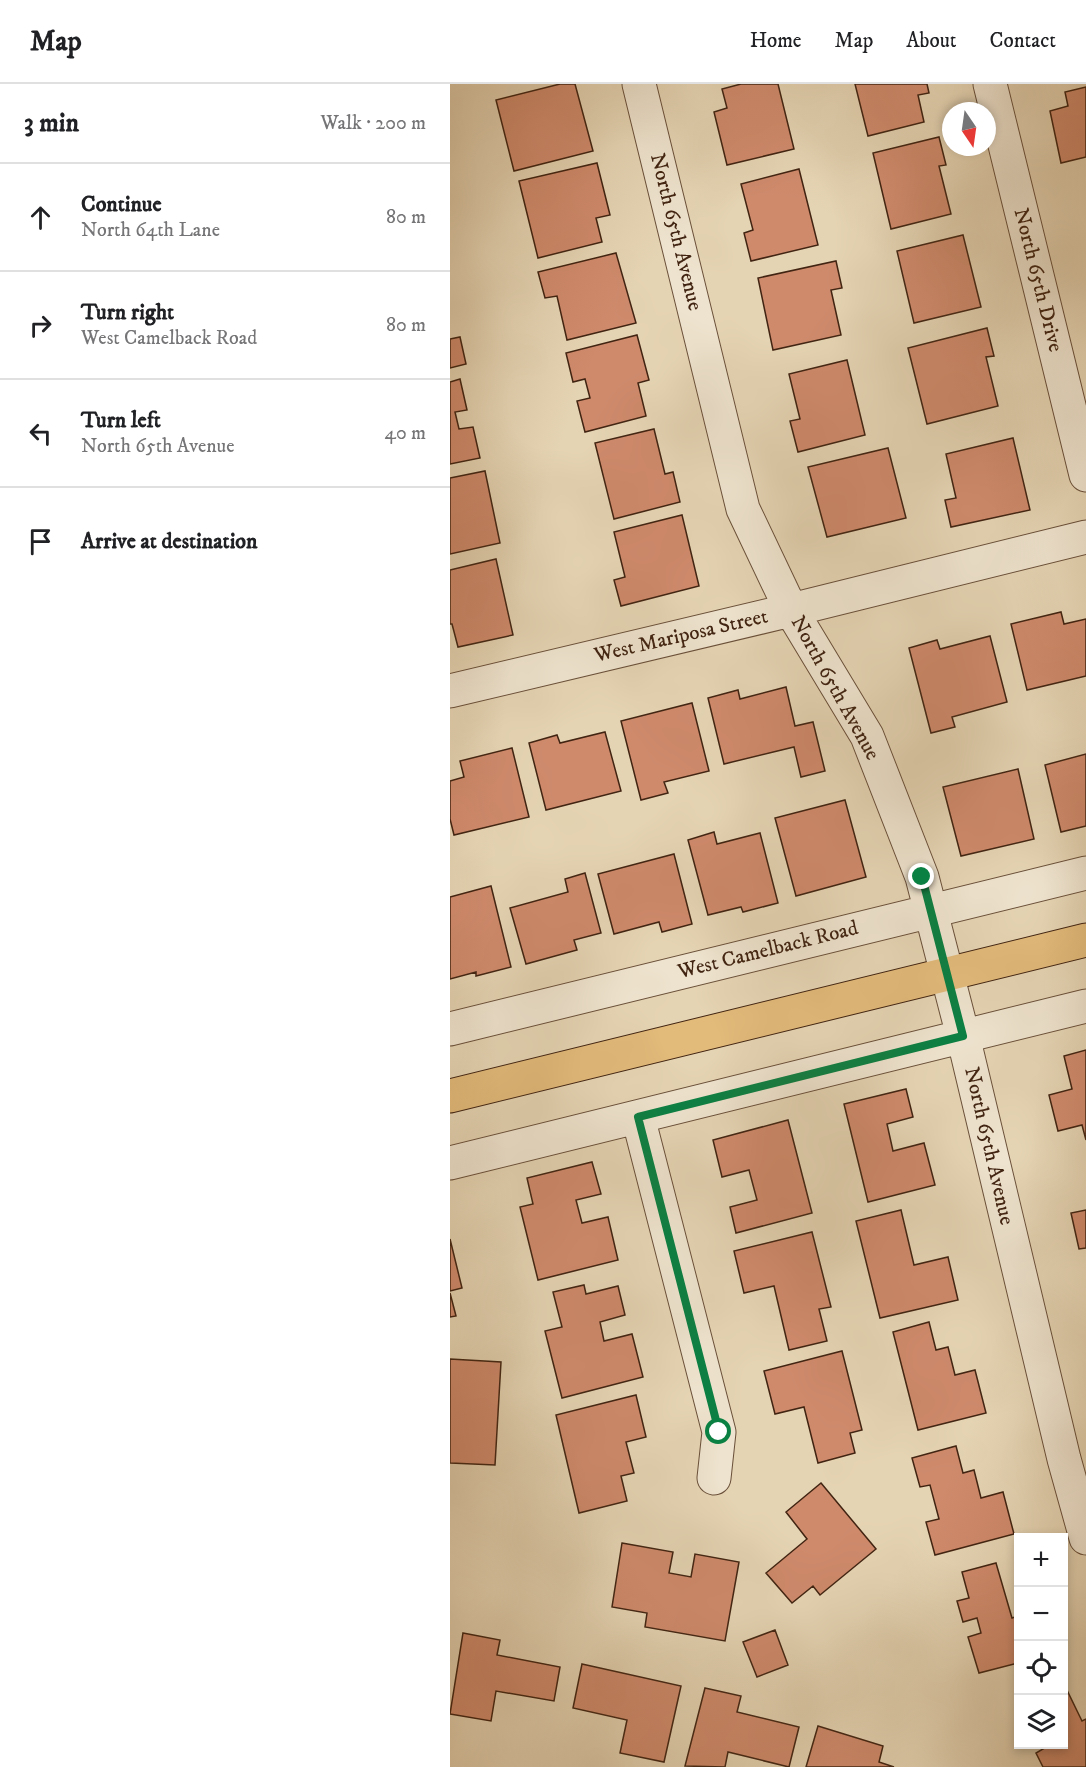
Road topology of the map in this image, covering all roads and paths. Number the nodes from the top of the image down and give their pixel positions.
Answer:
1 (639, 84) edge
2 (990, 84) edge
3 (1086, 475) edge
4 (1086, 537) edge
5 (791, 610) junction
6 (450, 691) edge
7 (1086, 873) edge
8 (930, 910) junction
9 (1086, 940) edge
10 (947, 974) junction
11 (1086, 1005) edge
12 (450, 1029) edge
13 (963, 1036) junction
14 (450, 1096) edge
15 (638, 1117) junction
16 (450, 1163) edge
17 (714, 1478) dead end
18 (1086, 1538) edge

1 - 5 street, North 65th Avenue
2 - 3 street, North 65th Drive
4 - 5 street, West Mariposa Street
5 - 6 street, West Mariposa Street
5 - 8 street, North 65th Avenue
7 - 8 street, West Camelback Road
8 - 10 street, North 65th Avenue
8 - 12 street, West Camelback Road
9 - 10 main road
10 - 13 street, North 65th Avenue
10 - 14 main road
11 - 13 street
13 - 15 street
13 - 18 street, North 65th Avenue
15 - 16 street
15 - 17 street

